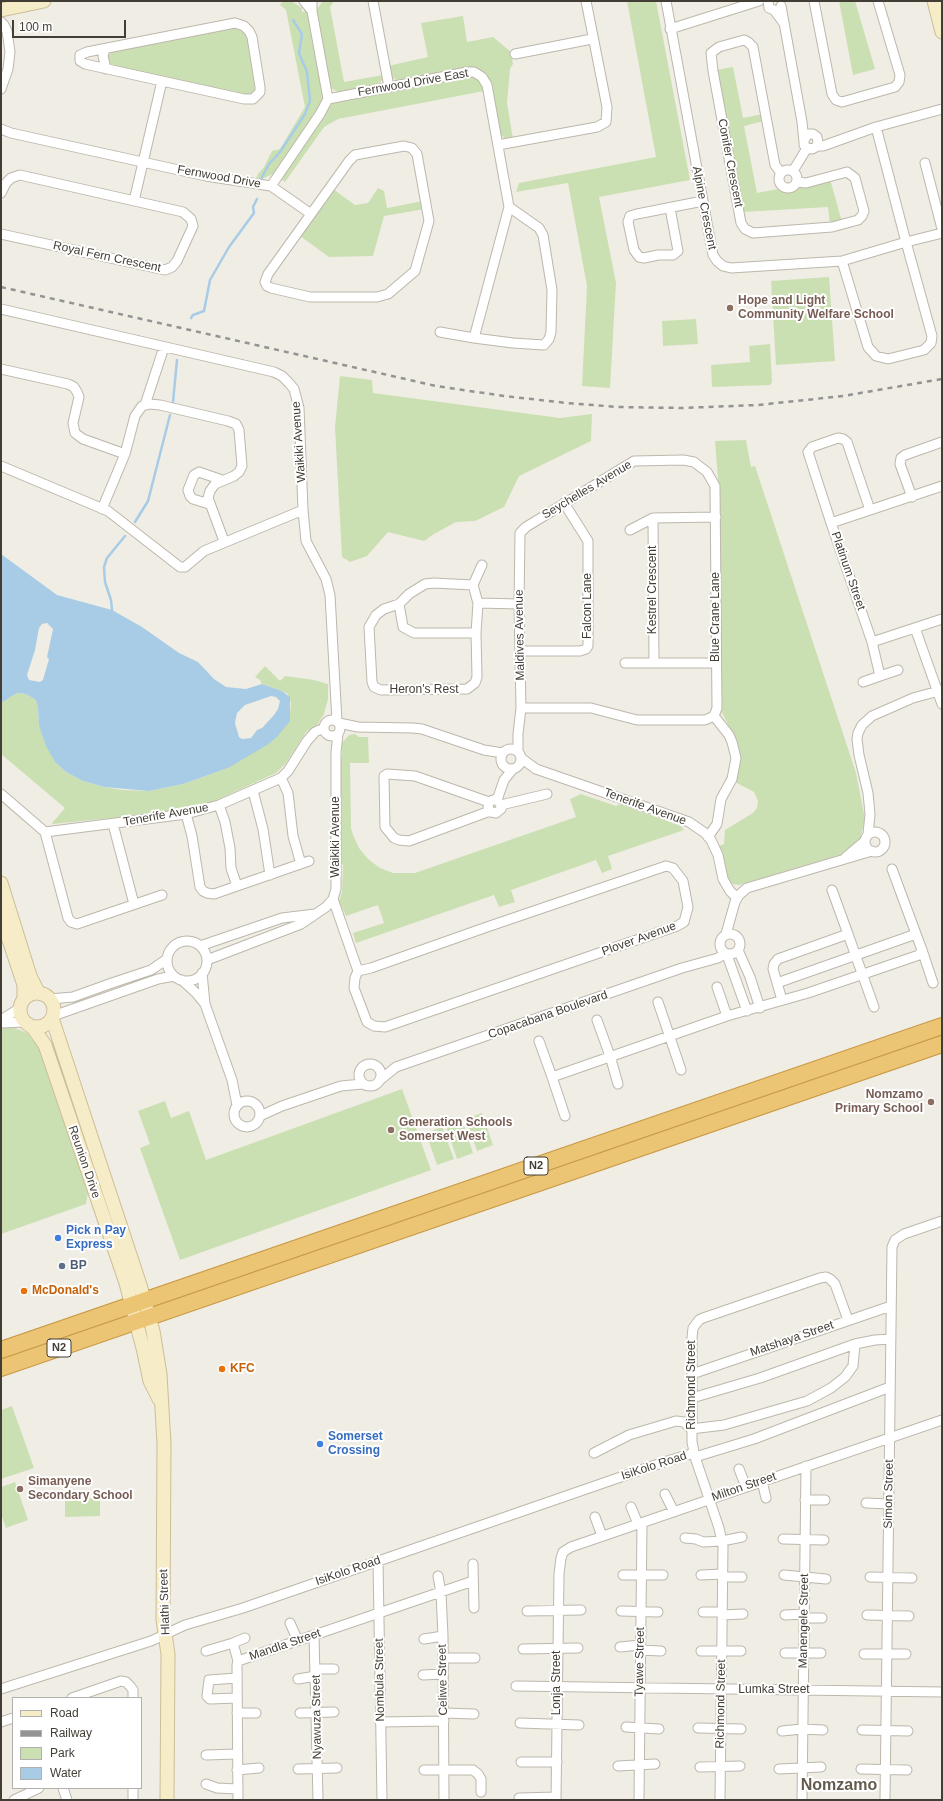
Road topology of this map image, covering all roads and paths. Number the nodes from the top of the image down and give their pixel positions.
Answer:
1 (44, 1) edge
2 (304, 1) edge
3 (312, 1) edge
4 (373, 1) edge
5 (586, 1) edge
6 (666, 1) edge
7 (814, 1) edge
8 (878, 1) edge
9 (934, 1) edge
10 (757, 2) edge
11 (774, 5) edge
12 (1, 10) edge
13 (312, 11) junction
14 (1, 22) edge
15 (670, 29) junction
16 (942, 32) edge
17 (592, 39) junction
18 (106, 49) junction
19 (515, 54) dead end
20 (106, 68) junction
21 (162, 81) junction
22 (389, 87) junction
23 (1, 89) edge
24 (328, 99) junction
25 (942, 109) edge
26 (802, 122) junction
27 (876, 127) junction
28 (1, 129) edge
29 (816, 139) junction
30 (805, 144) junction
31 (498, 145) junction
32 (143, 163) junction
33 (925, 163) dead end
34 (793, 171) junction
35 (781, 174) junction
36 (797, 182) junction
37 (271, 186) junction
38 (1, 193) edge
39 (703, 201) junction
40 (134, 202) junction
41 (510, 207) junction
42 (670, 208) junction
43 (311, 214) junction
44 (942, 229) edge
45 (942, 233) edge
46 (1, 234) edge
47 (906, 242) junction
48 (842, 262) junction
49 (1, 309) edge
50 (440, 332) dead end
51 (474, 338) junction
52 (164, 347) junction
53 (1, 369) edge
54 (145, 405) junction
55 (942, 442) edge
56 (125, 454) junction
57 (1, 466) edge
58 (222, 480) junction
59 (942, 486) edge
60 (912, 496) junction
61 (564, 503) junction
62 (209, 504) junction
63 (102, 509) junction
64 (303, 510) junction
65 (870, 510) junction
66 (716, 517) junction
67 (653, 518) junction
68 (831, 523) junction
69 (630, 530) dead end
70 (520, 536) joint
71 (224, 541) junction
72 (482, 565) dead end
73 (473, 585) junction
74 (478, 603) junction
75 (399, 604) junction
76 (519, 604) junction
77 (942, 619) edge
78 (914, 628) junction
79 (476, 633) junction
80 (872, 642) junction
81 (520, 651) junction
82 (625, 663) dead end
83 (654, 663) junction
84 (716, 663) junction
85 (898, 670) dead end
86 (880, 676) junction
87 (863, 682) dead end
88 (940, 690) edge
89 (942, 704) edge
90 (521, 708) junction
91 (714, 716) junction
92 (333, 728) junction
93 (518, 734) junction
94 (484, 750) junction
95 (506, 751) junction
96 (512, 762) junction
97 (281, 778) junction
98 (253, 791) junction
99 (1, 794) edge
100 (547, 794) dead end
101 (494, 804) junction
102 (219, 805) junction
103 (186, 814) junction
104 (870, 814) junction
105 (113, 824) junction
106 (45, 832) junction
107 (879, 832) junction
108 (708, 837) junction
109 (866, 838) junction
110 (872, 852) junction
111 (844, 859) junction
112 (892, 869) dead end
113 (270, 875) junction
114 (1, 883) edge
115 (237, 886) junction
116 (832, 890) dead end
117 (162, 895) dead end
118 (737, 898) junction
119 (333, 899) junction
120 (134, 904) junction
121 (316, 913) junction
122 (1, 916) edge
123 (731, 918) junction
124 (726, 934) junction
125 (848, 934) junction
126 (916, 934) junction
127 (737, 937) junction
128 (200, 946) junction
129 (738, 950) junction
130 (922, 950) junction
131 (724, 952) junction
132 (855, 954) junction
133 (167, 959) junction
134 (207, 960) junction
135 (358, 971) junction
136 (202, 973) junction
137 (862, 974) junction
138 (174, 976) junction
139 (182, 980) junction
140 (933, 982) dead end
141 (777, 983) junction
142 (717, 987) dead end
143 (46, 997) junction
144 (782, 1000) junction
145 (658, 1002) dead end
146 (22, 1003) junction
147 (205, 1004) junction
148 (874, 1007) dead end
149 (760, 1008) junction
150 (748, 1011) junction
151 (727, 1016) junction
152 (52, 1017) junction
153 (1, 1020) edge
154 (597, 1020) dead end
155 (1, 1023) edge
156 (26, 1023) junction
157 (942, 1026) edge
158 (671, 1035) junction
159 (539, 1041) dead end
160 (942, 1044) edge
161 (610, 1056) junction
162 (377, 1067) junction
163 (396, 1067) junction
164 (681, 1070) dead end
165 (358, 1074) junction
166 (552, 1077) junction
167 (232, 1080) junction
168 (380, 1080) junction
169 (362, 1084) junction
170 (618, 1084) dead end
171 (342, 1086) junction
172 (252, 1103) junction
173 (237, 1106) junction
174 (282, 1106) junction
175 (260, 1116) junction
176 (565, 1116) dead end
177 (942, 1221) edge
178 (138, 1303) junction
179 (891, 1306) junction
180 (143, 1320) junction
181 (848, 1320) junction
182 (891, 1339) junction
183 (855, 1344) junction
184 (1, 1350) edge
185 (1, 1368) edge
186 (692, 1374) junction
187 (890, 1387) junction
188 (692, 1398) junction
189 (942, 1420) edge
190 (692, 1429) junction
191 (890, 1438) junction
192 (594, 1453) dead end
193 (695, 1456) junction
194 (806, 1466) junction
195 (739, 1469) dead end
196 (762, 1481) junction
197 (746, 1487) junction
198 (665, 1494) dead end
199 (766, 1498) dead end
200 (709, 1500) junction
201 (805, 1500) junction
202 (825, 1500) dead end
203 (866, 1503) dead end
204 (889, 1504) junction
205 (631, 1507) dead end
206 (674, 1512) junction
207 (595, 1517) dead end
208 (640, 1524) junction
209 (602, 1536) junction
210 (742, 1537) dead end
211 (685, 1538) dead end
212 (783, 1538) dead end
213 (804, 1539) junction
214 (824, 1540) dead end
215 (722, 1541) junction
216 (378, 1561) junction
217 (474, 1564) dead end
218 (560, 1567) joint
219 (623, 1575) dead end
220 (641, 1575) junction
221 (663, 1575) dead end
222 (701, 1575) dead end
223 (784, 1575) dead end
224 (438, 1576) dead end
225 (722, 1576) junction
226 (804, 1576) junction
227 (742, 1577) dead end
228 (870, 1577) dead end
229 (888, 1578) junction
230 (912, 1578) dead end
231 (826, 1579) dead end
232 (473, 1581) junction
233 (441, 1593) junction
234 (474, 1608) dead end
235 (581, 1610) dead end
236 (527, 1611) dead end
237 (558, 1611) junction
238 (621, 1611) dead end
239 (641, 1611) junction
240 (658, 1612) dead end
241 (703, 1612) dead end
242 (379, 1613) junction
243 (722, 1614) junction
244 (743, 1614) dead end
245 (867, 1615) dead end
246 (887, 1615) junction
247 (785, 1616) dead end
248 (804, 1616) junction
249 (909, 1616) dead end
250 (822, 1618) dead end
251 (290, 1623) dead end
252 (165, 1634) junction
253 (314, 1635) junction
254 (443, 1636) junction
255 (244, 1638) dead end
256 (424, 1639) dead end
257 (298, 1640) junction
258 (233, 1643) junction
259 (620, 1647) dead end
260 (640, 1647) junction
261 (578, 1648) dead end
262 (523, 1649) dead end
263 (557, 1649) junction
264 (206, 1651) dead end
265 (661, 1651) dead end
266 (741, 1651) dead end
267 (701, 1652) dead end
268 (721, 1652) junction
269 (785, 1653) dead end
270 (803, 1653) junction
271 (821, 1653) dead end
272 (887, 1653) junction
273 (864, 1654) dead end
274 (906, 1654) dead end
275 (443, 1658) junction
276 (475, 1658) dead end
277 (238, 1662) junction
278 (334, 1669) dead end
279 (316, 1673) junction
280 (443, 1674) junction
281 (423, 1675) dead end
282 (237, 1678) junction
283 (298, 1678) dead end
284 (516, 1686) dead end
285 (558, 1687) junction
286 (1, 1689) edge
287 (639, 1689) junction
288 (721, 1690) junction
289 (802, 1690) junction
290 (886, 1691) junction
291 (942, 1692) edge
292 (75, 1697) edge
293 (133, 1697) edge
294 (237, 1698) junction
295 (334, 1712) dead end
296 (237, 1713) junction
297 (256, 1713) dead end
298 (300, 1713) dead end
299 (317, 1714) junction
300 (474, 1714) dead end
301 (444, 1717) junction
302 (12, 1718) edge
303 (1, 1722) edge
304 (380, 1722) junction
305 (520, 1723) dead end
306 (557, 1724) junction
307 (579, 1725) dead end
308 (626, 1727) dead end
309 (639, 1728) junction
310 (698, 1728) dead end
311 (742, 1728) dead end
312 (659, 1729) dead end
313 (720, 1729) junction
314 (802, 1729) junction
315 (823, 1730) dead end
316 (862, 1730) dead end
317 (886, 1730) junction
318 (782, 1731) dead end
319 (908, 1731) dead end
320 (237, 1754) junction
321 (206, 1755) dead end
322 (520, 1762) dead end
323 (557, 1762) junction
324 (655, 1764) dead end
325 (618, 1766) dead end
326 (639, 1766) junction
327 (720, 1766) junction
328 (740, 1766) dead end
329 (700, 1767) dead end
330 (802, 1767) junction
331 (821, 1767) dead end
332 (259, 1768) dead end
333 (318, 1768) junction
334 (337, 1768) dead end
335 (298, 1769) dead end
336 (779, 1769) dead end
337 (862, 1769) dead end
338 (237, 1770) junction
339 (424, 1770) dead end
340 (444, 1770) junction
341 (885, 1770) junction
342 (907, 1770) dead end
343 (206, 1784) dead end
344 (36, 1789) edge
345 (63, 1789) edge
346 (133, 1789) edge
347 (237, 1789) junction
348 (481, 1792) dead end
349 (519, 1798) dead end
350 (556, 1799) edge
351 (14, 1800) edge
352 (67, 1800) edge
353 (133, 1800) edge
354 (167, 1800) edge
355 (238, 1800) edge
356 (318, 1800) edge
357 (382, 1800) edge
358 (444, 1800) edge
359 (638, 1800) edge
360 (720, 1800) edge
361 (802, 1800) edge
362 (885, 1800) edge

1 - 12 street
2 - 13 street
3 - 13 street
4 - 22 street
5 - 17 street
6 - 15 street, Alpine Crescent
7 - 8 street
9 - 16 street
10 - 11 street
10 - 15 street
11 - 26 street
13 - 24 street
14 - 23 street
15 - 39 street, Alpine Crescent
17 - 19 street
17 - 31 street
18 - 20 street
18 - 20 street
18 - 21 street
20 - 21 street
21 - 32 street
22 - 24 street, Fernwood Drive East
22 - 31 street, Fernwood Drive East
24 - 37 street, Fernwood Drive
25 - 27 street
26 - 29 street
26 - 30 street
27 - 29 street
27 - 47 street
28 - 32 street, Fernwood Drive
29 - 30 street
29 - 30 street
30 - 34 street
31 - 41 street, Fernwood Drive East
32 - 37 street, Fernwood Drive
32 - 40 street
33 - 44 street
34 - 35 street
34 - 36 street
35 - 36 street
35 - 36 street, Conifer Crescent
37 - 43 street
38 - 40 street, Royal Fern Crescent
39 - 42 street
39 - 48 street, Alpine Crescent
40 - 46 street, Royal Fern Crescent
41 - 51 street
41 - 51 street
42 - 42 street
43 - 43 street
45 - 47 street, Alpine Crescent
47 - 48 street, Alpine Crescent
47 - 48 street
49 - 52 street, Waikiki Avenue
50 - 51 street
52 - 54 street
52 - 64 street, Waikiki Avenue
53 - 56 street
54 - 56 street
54 - 58 street
55 - 60 street
56 - 63 street
57 - 63 street
58 - 62 street
58 - 62 street
59 - 60 street, Platinum Street
60 - 65 street, Platinum Street
61 - 66 street, Seychelles Avenue
61 - 70 street, Seychelles Avenue
61 - 81 street, Falcon Lane
62 - 71 street
63 - 71 street
64 - 71 street
64 - 92 street, Waikiki Avenue
65 - 68 street, Platinum Street
65 - 68 street
66 - 67 street
66 - 84 street, Blue Crane Lane
67 - 69 street
67 - 83 street, Kestrel Crescent
68 - 80 street, Platinum Street
70 - 76 street, Maldives Avenue
72 - 73 street
73 - 74 street, Heron's Rest
73 - 75 street, Heron's Rest
74 - 76 street
74 - 79 street, Heron's Rest
75 - 79 street
75 - 79 street, Heron's Rest
76 - 81 street, Maldives Avenue
77 - 78 street
78 - 80 street
78 - 88 street
80 - 86 street, Platinum Street
81 - 90 street, Maldives Avenue
82 - 83 street
83 - 84 street
84 - 91 street, Blue Crane Lane
85 - 86 street
86 - 87 street
88 - 89 street
88 - 104 street
90 - 91 street
90 - 93 street, Maldives Avenue
91 - 108 street
92 - 94 street, Tenerife Avenue
92 - 97 street, Tenerife Avenue
92 - 119 street, Waikiki Avenue
93 - 95 street, Maldives Avenue
93 - 96 street, Maldives Avenue
94 - 95 street, Tenerife Avenue
94 - 96 street, Tenerife Avenue
95 - 96 street, Tenerife Avenue
95 - 96 street
96 - 101 street
96 - 108 street, Tenerife Avenue
97 - 98 street, Tenerife Avenue
97 - 113 street
98 - 102 street, Tenerife Avenue
98 - 113 street
99 - 106 street
100 - 101 street
101 - 101 street
102 - 103 street, Tenerife Avenue
102 - 115 street
103 - 105 street, Tenerife Avenue
103 - 115 street
104 - 107 street
104 - 109 street
105 - 106 street, Tenerife Avenue
105 - 120 street
106 - 120 street
107 - 109 street
107 - 110 street
108 - 118 street, Tenerife Avenue
109 - 110 street
109 - 111 street
110 - 111 street
111 - 118 street
112 - 126 street
113 - 115 street
114 - 143 street
116 - 125 street
117 - 120 street
118 - 123 street
119 - 121 street
119 - 135 street, Plover Avenue
121 - 128 street
121 - 134 street
122 - 146 street
123 - 124 street
123 - 127 street
124 - 127 street
124 - 131 street
125 - 132 street
125 - 141 street
126 - 130 street
126 - 132 street
127 - 129 street
128 - 133 street
128 - 134 street
129 - 131 street
129 - 149 street
130 - 137 street
130 - 140 street
131 - 150 street
131 - 163 street, Copacabana Boulevard
132 - 137 street
132 - 141 street
133 - 138 street
133 - 143 street
134 - 136 street
135 - 135 street, Plover Avenue
136 - 139 street
136 - 147 street
137 - 144 street
137 - 148 street
138 - 139 street
138 - 152 street
139 - 147 street
141 - 144 street
142 - 151 street
143 - 146 street
143 - 152 street
144 - 149 street
145 - 158 street
146 - 153 street
146 - 156 street
147 - 167 street
149 - 150 street
150 - 151 street
151 - 158 street
152 - 156 street
152 - 178 street, Reunion Drive
154 - 161 street
155 - 156 street
156 - 178 street, Reunion Drive
157 - 178 highway, N2
158 - 161 street
158 - 164 street
159 - 166 street, Copacabana Boulevard
160 - 180 highway, N2
161 - 166 street
161 - 170 street
162 - 163 street, Copacabana Boulevard
162 - 165 street
162 - 168 street
163 - 168 street, Copacabana Boulevard
165 - 169 street
165 - 171 street
166 - 176 street, Copacabana Boulevard
167 - 172 street
167 - 173 street
168 - 169 street
169 - 171 street
171 - 174 street
172 - 173 street
172 - 174 street
172 - 175 street
173 - 175 street
174 - 175 street
177 - 179 street, Simon Street
178 - 180 street, Hlathi Street
178 - 184 highway, N2
179 - 181 street, Matshaya Street
179 - 182 street, Simon Street
180 - 185 highway, N2
180 - 252 street, Hlathi Street
181 - 186 street, Matshaya Street
181 - 186 street, Richmond Street
182 - 183 street
182 - 187 street, Simon Street
183 - 188 street
183 - 190 street
186 - 188 street, Richmond Street
187 - 191 street, Simon Street
187 - 193 street, IsiKolo Road
188 - 190 street, Richmond Street
189 - 191 street, Milton Street
190 - 192 street
190 - 193 street, Richmond Street
191 - 194 street, Milton Street
191 - 204 street, Simon Street
193 - 200 street, Richmond Street
193 - 216 street, IsiKolo Road
194 - 196 street, Milton Street
194 - 201 street, Manengele Street
195 - 197 street
196 - 197 street, Milton Street
196 - 199 street
197 - 200 street, Milton Street
198 - 206 street
200 - 206 street, Milton Street
200 - 215 street, Richmond Street
201 - 202 street
201 - 213 street, Manengele Street
203 - 204 street
204 - 229 street, Simon Street
205 - 208 street
206 - 208 street, Milton Street
207 - 209 street
208 - 209 street, Milton Street
208 - 220 street, Tyawe Street
209 - 218 street, Milton Street
210 - 215 street
211 - 215 street
212 - 213 street
213 - 214 street
213 - 226 street, Manengele Street
215 - 225 street, Richmond Street
216 - 242 street, Nombula Street
216 - 252 street, IsiKolo Road
217 - 232 street
218 - 237 street, Lonja Street
219 - 220 street
220 - 221 street
220 - 239 street, Tyawe Street
222 - 225 street
223 - 226 street
224 - 233 street, Celiwe Street
225 - 227 street
225 - 243 street, Richmond Street
226 - 231 street
226 - 248 street, Manengele Street
228 - 229 street
229 - 230 street
229 - 246 street, Simon Street
232 - 233 street
232 - 234 street
233 - 242 street, Mandla Street
233 - 254 street, Celiwe Street
235 - 237 street
236 - 237 street
237 - 263 street, Lonja Street
238 - 239 street
239 - 240 street
239 - 260 street, Tyawe Street
241 - 243 street
242 - 253 street, Mandla Street
242 - 304 street, Nombula Street
243 - 244 street
243 - 268 street, Richmond Street
245 - 246 street
246 - 249 street
246 - 272 street, Simon Street
247 - 248 street
248 - 250 street
248 - 270 street, Manengele Street
251 - 257 street
252 - 286 street, IsiKolo Road
252 - 354 street, Hlathi Street
253 - 257 street, Mandla Street
253 - 279 street, Nyawuza Street
254 - 256 street
254 - 275 street, Celiwe Street
255 - 258 street
257 - 277 street, Mandla Street
258 - 264 street
258 - 277 street
259 - 260 street
260 - 265 street
260 - 287 street, Tyawe Street
261 - 263 street
262 - 263 street
263 - 285 street, Lonja Street
266 - 268 street
267 - 268 street
268 - 288 street, Richmond Street
269 - 270 street
270 - 271 street
270 - 289 street, Manengele Street
272 - 273 street
272 - 274 street
272 - 290 street, Simon Street
275 - 276 street
275 - 280 street, Celiwe Street
277 - 282 street, Mandla Street
278 - 279 street
279 - 283 street
279 - 299 street, Nyawuza Street
280 - 281 street
280 - 301 street, Celiwe Street
282 - 294 street, Mandla Street
282 - 294 street
284 - 285 street, Lumka Street
285 - 287 street, Lumka Street
285 - 306 street, Lonja Street
287 - 288 street, Lumka Street
287 - 309 street, Tyawe Street
288 - 289 street, Lumka Street
288 - 313 street, Richmond Street
289 - 290 street, Lumka Street
289 - 314 street, Manengele Street
290 - 291 street, Lumka Street
290 - 317 street, Simon Street
292 - 293 street
294 - 296 street, Mandla Street
295 - 299 street
296 - 297 street
296 - 320 street, Mandla Street
298 - 299 street
299 - 333 street, Nyawuza Street
300 - 301 street
301 - 304 street
301 - 340 street, Celiwe Street
302 - 303 street
304 - 357 street, Nombula Street
305 - 306 street
306 - 307 street
306 - 323 street, Lonja Street
308 - 309 street
309 - 312 street
309 - 326 street, Tyawe Street
310 - 313 street
311 - 313 street
313 - 327 street, Richmond Street
314 - 315 street
314 - 318 street
314 - 330 street, Manengele Street
316 - 317 street
317 - 319 street
317 - 341 street, Simon Street
320 - 321 street
320 - 338 street, Mandla Street
322 - 323 street
323 - 350 street, Lonja Street
324 - 326 street
325 - 326 street
326 - 359 street, Tyawe Street
327 - 328 street
327 - 329 street
327 - 360 street, Richmond Street
330 - 331 street
330 - 336 street
330 - 361 street, Manengele Street
332 - 338 street
333 - 334 street
333 - 335 street
333 - 356 street, Nyawuza Street
337 - 341 street
338 - 347 street, Mandla Street
339 - 340 street
340 - 348 street
340 - 358 street, Celiwe Street
341 - 342 street
341 - 362 street, Simon Street
343 - 347 street
344 - 351 street
345 - 352 street
346 - 353 street
347 - 355 street, Mandla Street
349 - 350 street

